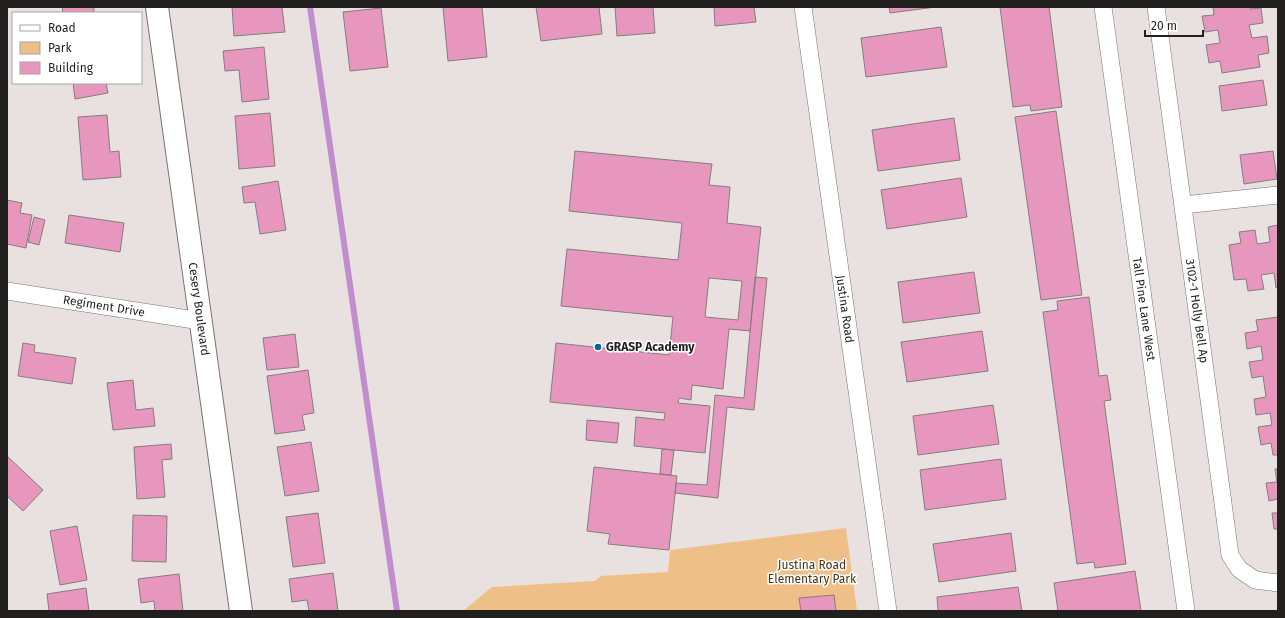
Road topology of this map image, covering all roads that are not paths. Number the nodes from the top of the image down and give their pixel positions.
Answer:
1 (157, 7) edge
2 (803, 7) edge
3 (1103, 7) edge
4 (1156, 7) edge
5 (1278, 195) edge
6 (1183, 205) junction
7 (7, 291) edge
8 (201, 321) junction
9 (1278, 583) edge
10 (241, 611) edge
11 (888, 611) edge
12 (1186, 611) edge

1 - 8 main road, Cesery Boulevard
2 - 11 street, Justina Road
3 - 12 street, Tall Pine Lane West
4 - 6 street, 3102-1 Holly Bell Ap
5 - 6 street
6 - 9 street, 3102-1 Holly Bell Ap
7 - 8 street, Regiment Drive
8 - 10 main road, Cesery Boulevard

